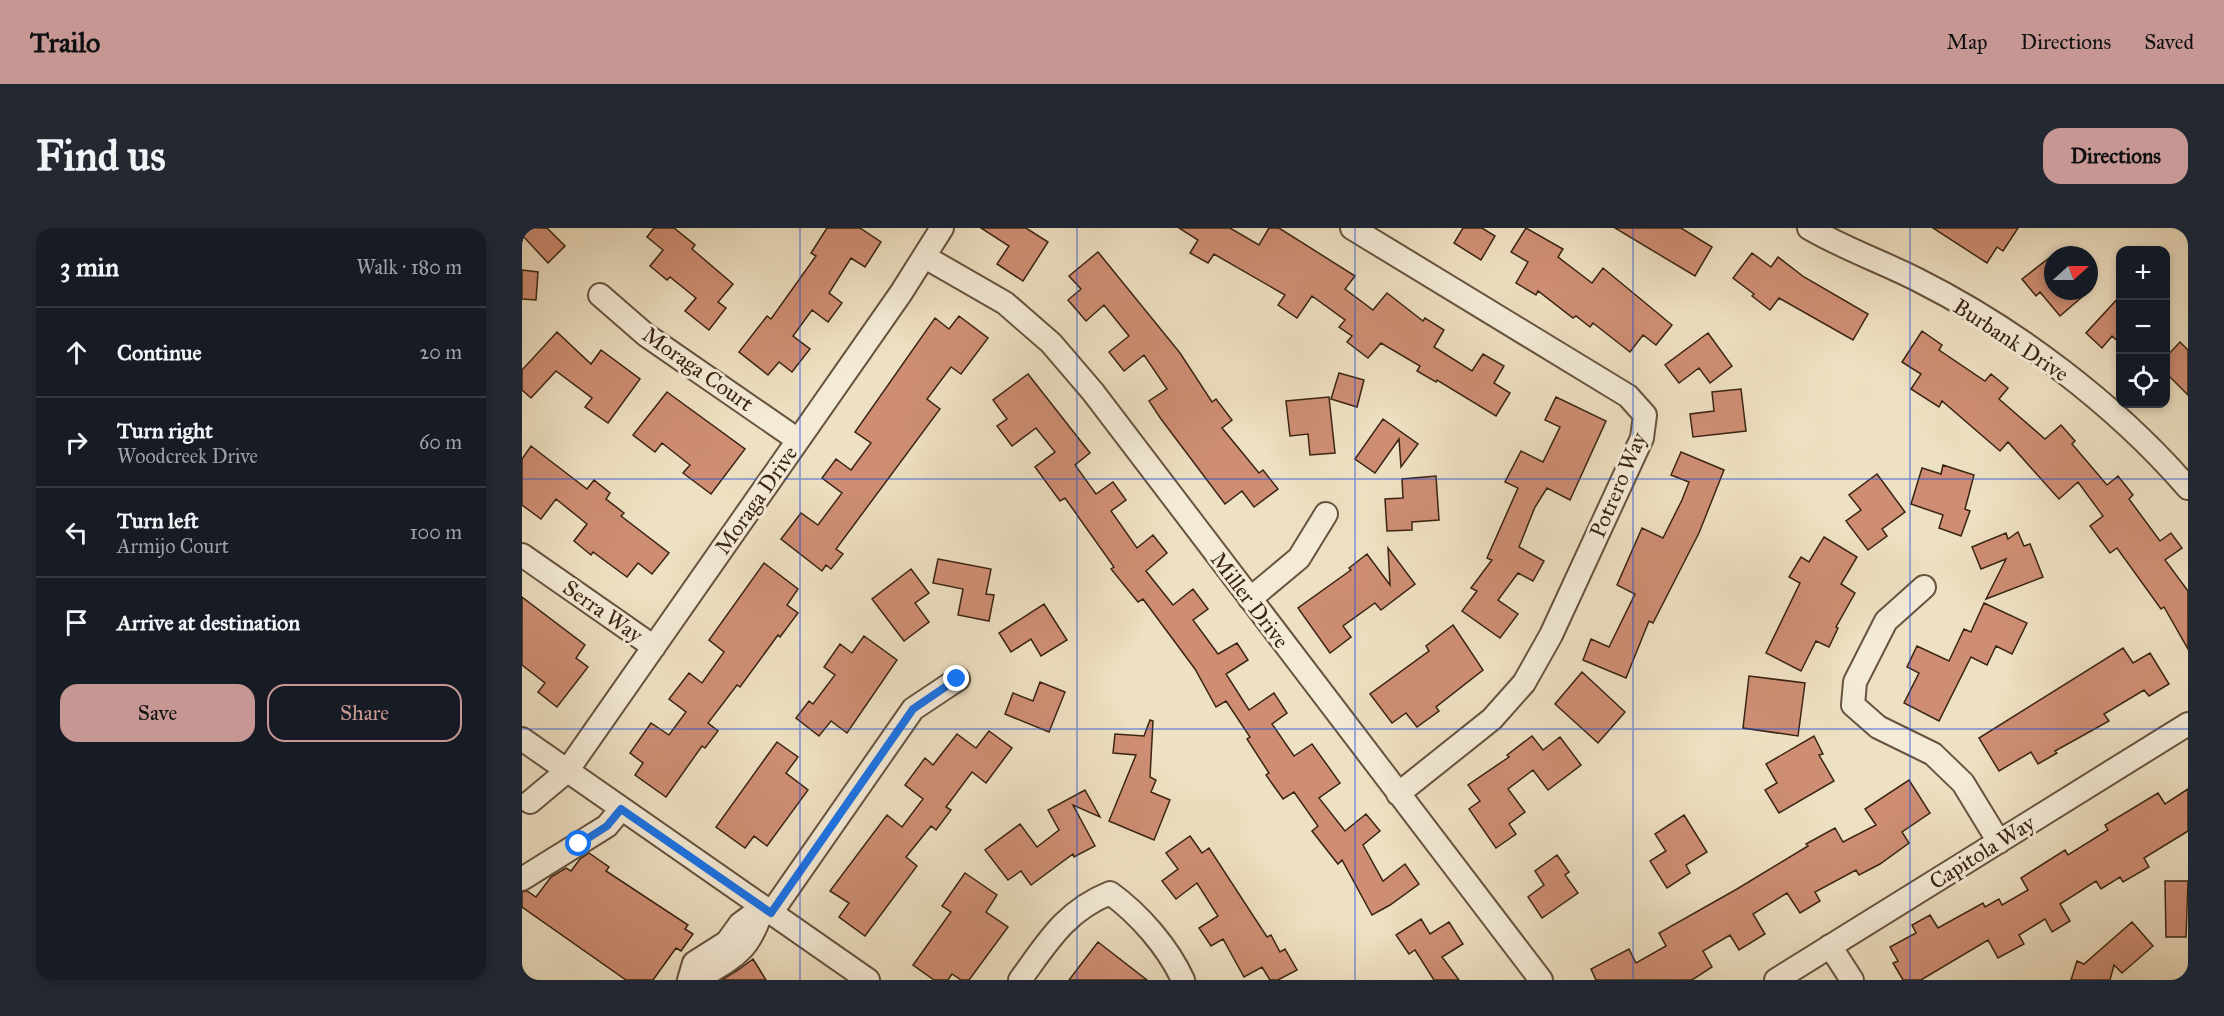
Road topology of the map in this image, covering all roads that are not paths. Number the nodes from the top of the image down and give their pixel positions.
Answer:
1 (942, 228) edge
2 (1352, 228) edge
3 (1809, 228) edge
4 (925, 257) junction
5 (600, 295) dead end
6 (798, 440) junction
7 (2188, 488) edge
8 (1326, 514) dead end
9 (522, 555) edge
10 (1924, 587) dead end
11 (1250, 599) junction
12 (654, 647) junction
13 (957, 679) dead end
14 (2188, 724) edge
15 (522, 739) edge
16 (567, 771) junction
17 (1398, 794) junction
18 (530, 802) dead end
19 (621, 809) junction
20 (1999, 842) junction
21 (522, 879) edge
22 (767, 910) junction
23 (1830, 946) junction
24 (689, 980) edge
25 (696, 980) edge
26 (868, 980) edge
27 (1020, 980) edge
28 (1183, 980) edge
29 (1541, 980) edge
30 (1776, 980) edge
31 (1851, 980) edge

1 - 4 street, Moraga Drive
2 - 17 street, Potrero Way
3 - 7 street, Burbank Drive
4 - 6 street, Moraga Drive
4 - 11 street, Miller Drive
5 - 6 street, Moraga Court
6 - 12 street, Moraga Drive
8 - 11 street
9 - 12 street, Serra Way
10 - 20 street
11 - 17 street, Miller Drive
12 - 16 street, Moraga Drive
13 - 22 street
14 - 20 street, Capitola Way
15 - 16 street
16 - 18 street, Moraga Drive
16 - 19 street
17 - 29 street, Miller Drive
19 - 21 street
19 - 22 street
20 - 23 street, Capitola Way
22 - 24 street
22 - 25 street
22 - 26 street
23 - 30 street, Capitola Way
23 - 31 street
27 - 28 street

